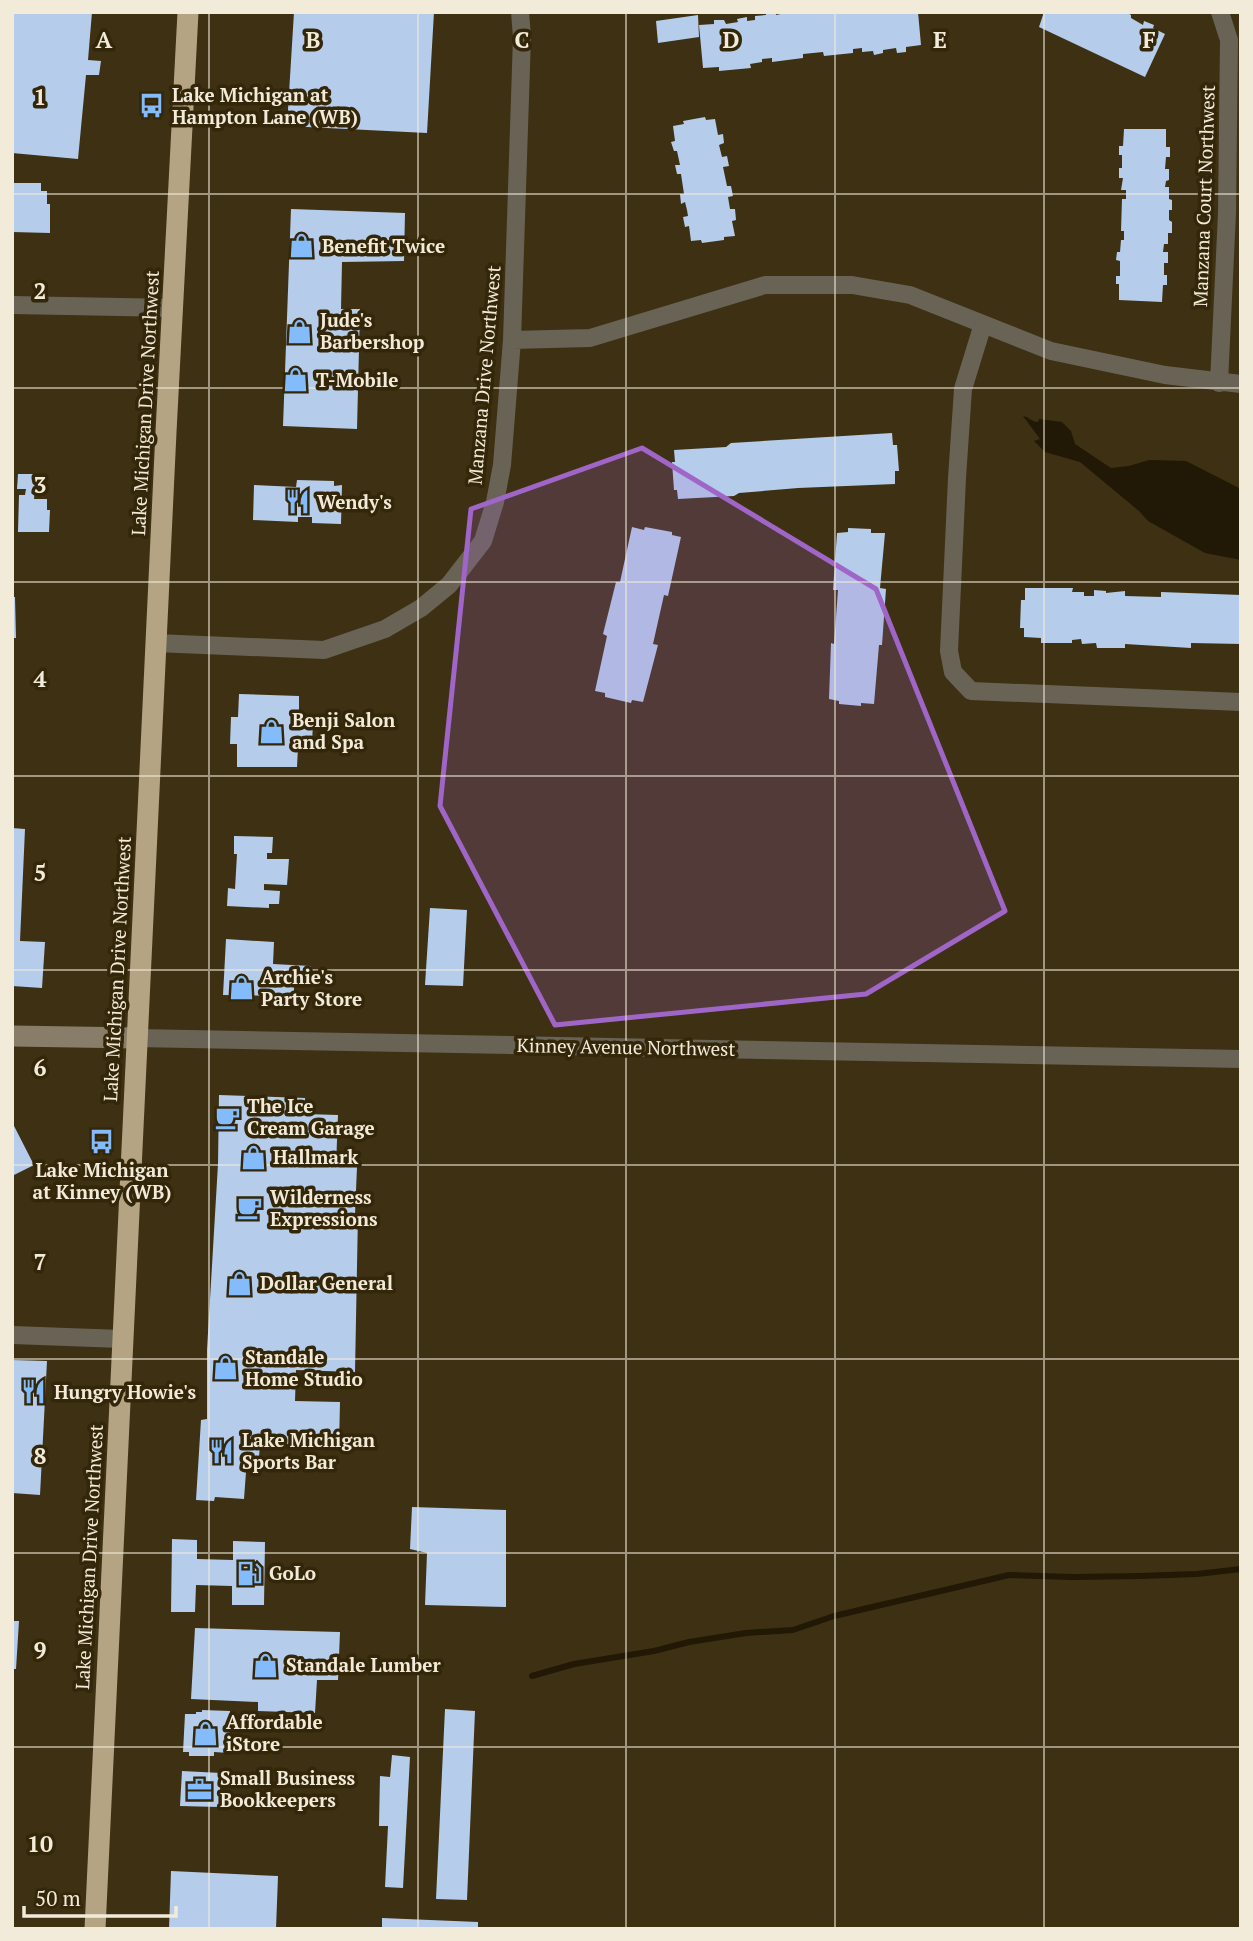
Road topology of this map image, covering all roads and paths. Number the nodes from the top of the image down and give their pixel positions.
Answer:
1 (188, 12) edge
2 (520, 12) edge
3 (1220, 12) edge
4 (12, 305) edge
5 (173, 308) junction
6 (983, 324) junction
7 (512, 340) junction
8 (1219, 383) junction
9 (1241, 384) edge
10 (156, 643) junction
11 (1241, 702) edge
12 (12, 1035) edge
13 (136, 1038) junction
14 (1241, 1059) edge
15 (12, 1335) edge
16 (122, 1339) junction
17 (95, 1929) edge

1 - 5 highway, Lake Michigan Drive Northwest
2 - 7 street, Manzana Drive Northwest
3 - 8 street, Manzana Court Northwest
4 - 5 street
5 - 10 highway, Lake Michigan Drive Northwest
6 - 7 street
6 - 8 street
6 - 11 street
7 - 10 street, Manzana Drive Northwest
8 - 9 street
10 - 13 highway, Lake Michigan Drive Northwest
12 - 13 street, Kinney Avenue Northwest
13 - 14 street, Kinney Avenue Northwest
13 - 16 highway, Lake Michigan Drive Northwest
15 - 16 street
16 - 17 highway, Lake Michigan Drive Northwest

